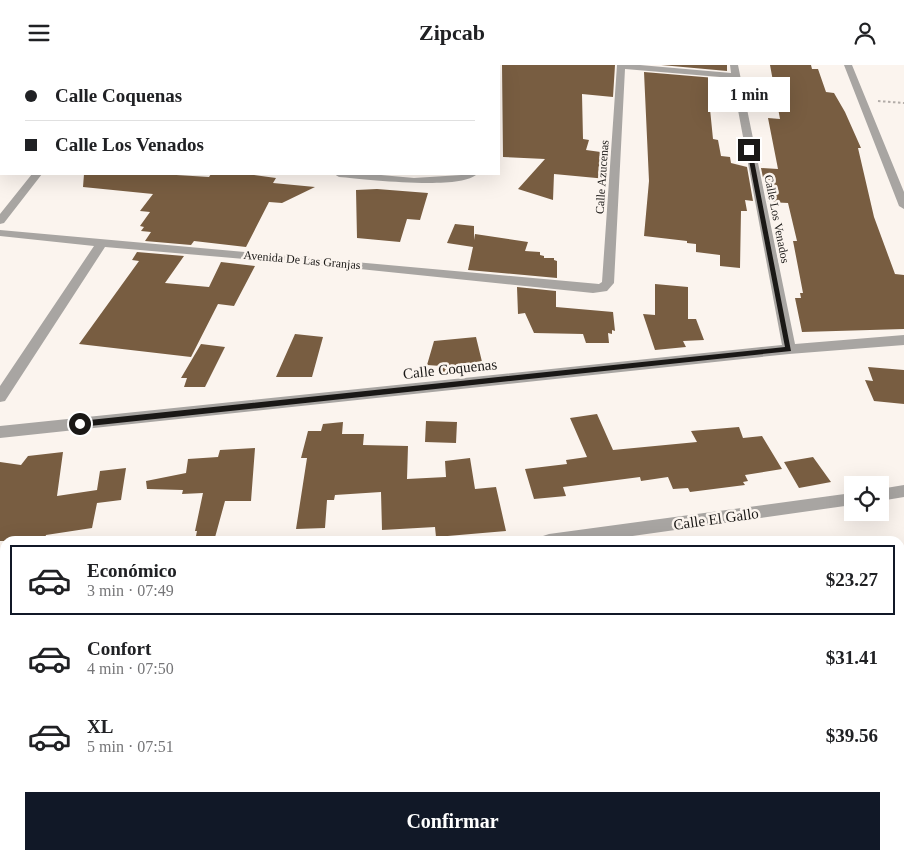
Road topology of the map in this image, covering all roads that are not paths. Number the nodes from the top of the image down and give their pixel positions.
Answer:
1 (848, 65) edge
2 (621, 66) edge
3 (735, 71) edge
4 (36, 175) edge
5 (349, 175) edge
6 (470, 175) edge
7 (904, 206) edge
8 (0, 221) edge
9 (0, 233) edge
10 (102, 243) junction
11 (603, 288) joint
12 (904, 340) edge
13 (789, 349) junction
14 (0, 397) edge
15 (0, 432) edge
16 (904, 491) edge
17 (889, 494) edge
18 (844, 500) edge
19 (585, 536) edge

1 - 7 street
2 - 3 street
2 - 11 street, Calle Azucenas
3 - 13 street, Calle Los Venados
4 - 8 street
5 - 6 street
9 - 10 street, Avenida De Las Granjas
10 - 11 street, Avenida De Las Granjas
10 - 14 street
12 - 13 street, Calle Coquenas
13 - 15 street, Calle Coquenas
16 - 17 street
18 - 19 street, Calle El Gallo

